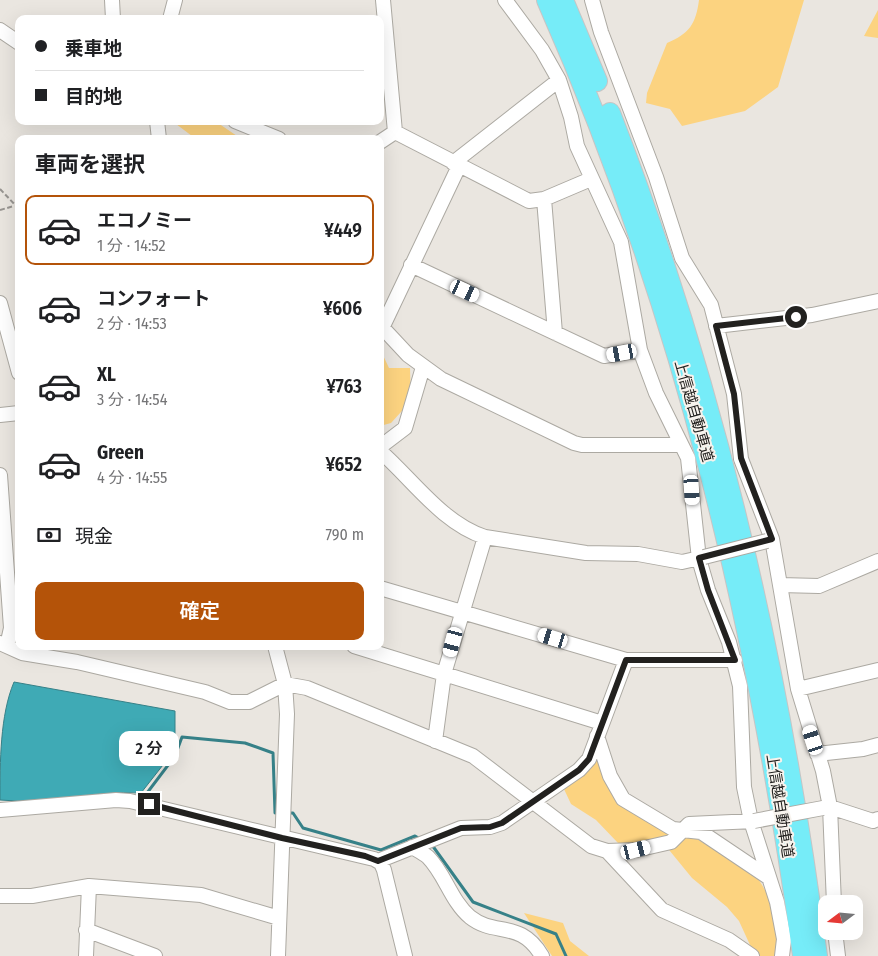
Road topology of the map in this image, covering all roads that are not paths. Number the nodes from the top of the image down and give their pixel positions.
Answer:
1 (112, 0) edge
2 (175, 0) edge
3 (383, 0) edge
4 (505, 0) edge
5 (547, 0) edge
6 (563, 0) edge
7 (592, 0) edge
8 (113, 15) edge
9 (171, 15) edge
10 (0, 30) edge
11 (15, 40) edge
12 (559, 80) junction
13 (245, 125) edge
14 (395, 132) junction
15 (269, 135) edge
16 (384, 139) edge
17 (456, 164) junction
18 (591, 178) junction
19 (544, 199) junction
20 (411, 265) junction
21 (878, 302) edge
22 (0, 303) edge
23 (384, 322) edge
24 (716, 326) junction
25 (384, 328) edge
26 (554, 333) junction
27 (640, 350) junction
28 (15, 358) edge
29 (423, 367) junction
30 (15, 413) edge
31 (0, 415) edge
32 (384, 446) edge
33 (681, 446) junction
34 (384, 453) edge
35 (0, 475) edge
36 (485, 537) junction
37 (769, 540) junction
38 (701, 558) junction
39 (878, 561) edge
40 (8, 562) edge
41 (780, 584) junction
42 (384, 589) edge
43 (461, 612) junction
44 (3, 645) edge
45 (276, 650) edge
46 (367, 650) edge
47 (626, 660) junction
48 (735, 660) junction
49 (878, 670) edge
50 (444, 674) junction
51 (285, 684) junction
52 (798, 689) junction
53 (600, 730) junction
54 (435, 741) junction
55 (878, 744) edge
56 (817, 754) junction
57 (535, 802) junction
58 (827, 808) junction
59 (0, 810) edge
60 (878, 819) edge
61 (752, 821) junction
62 (684, 830) junction
63 (282, 838) junction
64 (415, 845) junction
65 (607, 851) junction
66 (378, 861) junction
67 (768, 877) junction
68 (89, 886) junction
69 (833, 895) edge
70 (0, 896) edge
71 (279, 918) junction
72 (86, 930) junction
73 (836, 940) edge
74 (86, 956) edge
75 (155, 956) edge
76 (278, 956) edge
77 (405, 956) edge
78 (542, 956) edge
79 (752, 956) edge
80 (782, 956) edge
81 (803, 956) edge
82 (817, 956) edge
83 (838, 956) edge

1 - 8 street
2 - 9 street
3 - 14 street
4 - 12 street
5 - 81 highway, 上信越自動車道
6 - 82 highway, 上信越自動車道
7 - 24 street
10 - 11 street
12 - 17 street
12 - 18 street
13 - 15 street
14 - 16 street
14 - 17 street
17 - 19 street
17 - 20 street
18 - 19 street
18 - 27 street
19 - 26 street
20 - 23 street
20 - 26 street
21 - 24 street
22 - 28 street
24 - 37 street
25 - 29 street
26 - 27 street
27 - 33 street
29 - 32 street
29 - 33 street
30 - 31 street
33 - 38 street
34 - 36 street
35 - 40 street
36 - 38 street
36 - 43 street
37 - 38 street, bridge
37 - 41 street
38 - 48 street
39 - 41 street
40 - 44 street
41 - 52 street
42 - 43 street
43 - 47 street
43 - 50 street
44 - 51 street
45 - 51 street
46 - 50 street
47 - 48 street
47 - 53 street
48 - 61 street
49 - 52 street
50 - 53 street
50 - 54 street
51 - 54 street
51 - 63 street
52 - 56 street
53 - 57 street
53 - 62 street
54 - 57 street
55 - 56 street
56 - 58 street
57 - 64 street
57 - 65 street
58 - 60 street
58 - 61 street, bridge
58 - 69 street
59 - 63 street
61 - 62 street
61 - 67 street
62 - 65 street
62 - 67 street
63 - 66 street
63 - 71 street
64 - 66 street
64 - 78 street
65 - 79 street
66 - 77 street
67 - 80 street
68 - 70 street
68 - 71 street
68 - 72 street
71 - 76 street
72 - 74 street
72 - 75 street
73 - 83 street

